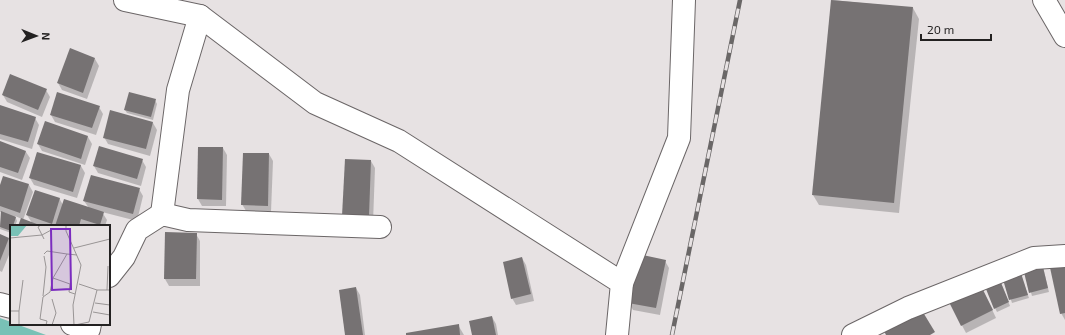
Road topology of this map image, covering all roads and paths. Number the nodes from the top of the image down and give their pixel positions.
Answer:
1 (125, 0) edge
2 (684, 0) edge
3 (1044, 0) edge
4 (200, 16) junction
5 (1065, 36) edge
6 (162, 214) junction
7 (380, 227) dead end
8 (1065, 256) edge
9 (110, 275) edge
10 (622, 283) junction
11 (0, 304) edge
12 (10, 307) edge
13 (76, 325) edge
14 (90, 325) edge
15 (876, 330) edge
16 (617, 335) edge
17 (853, 335) edge

1 - 4 street
2 - 10 street
3 - 5 street
4 - 6 street
4 - 10 street
6 - 7 street
6 - 9 street
8 - 15 street
10 - 16 street
11 - 12 street
13 - 14 street
15 - 17 street

